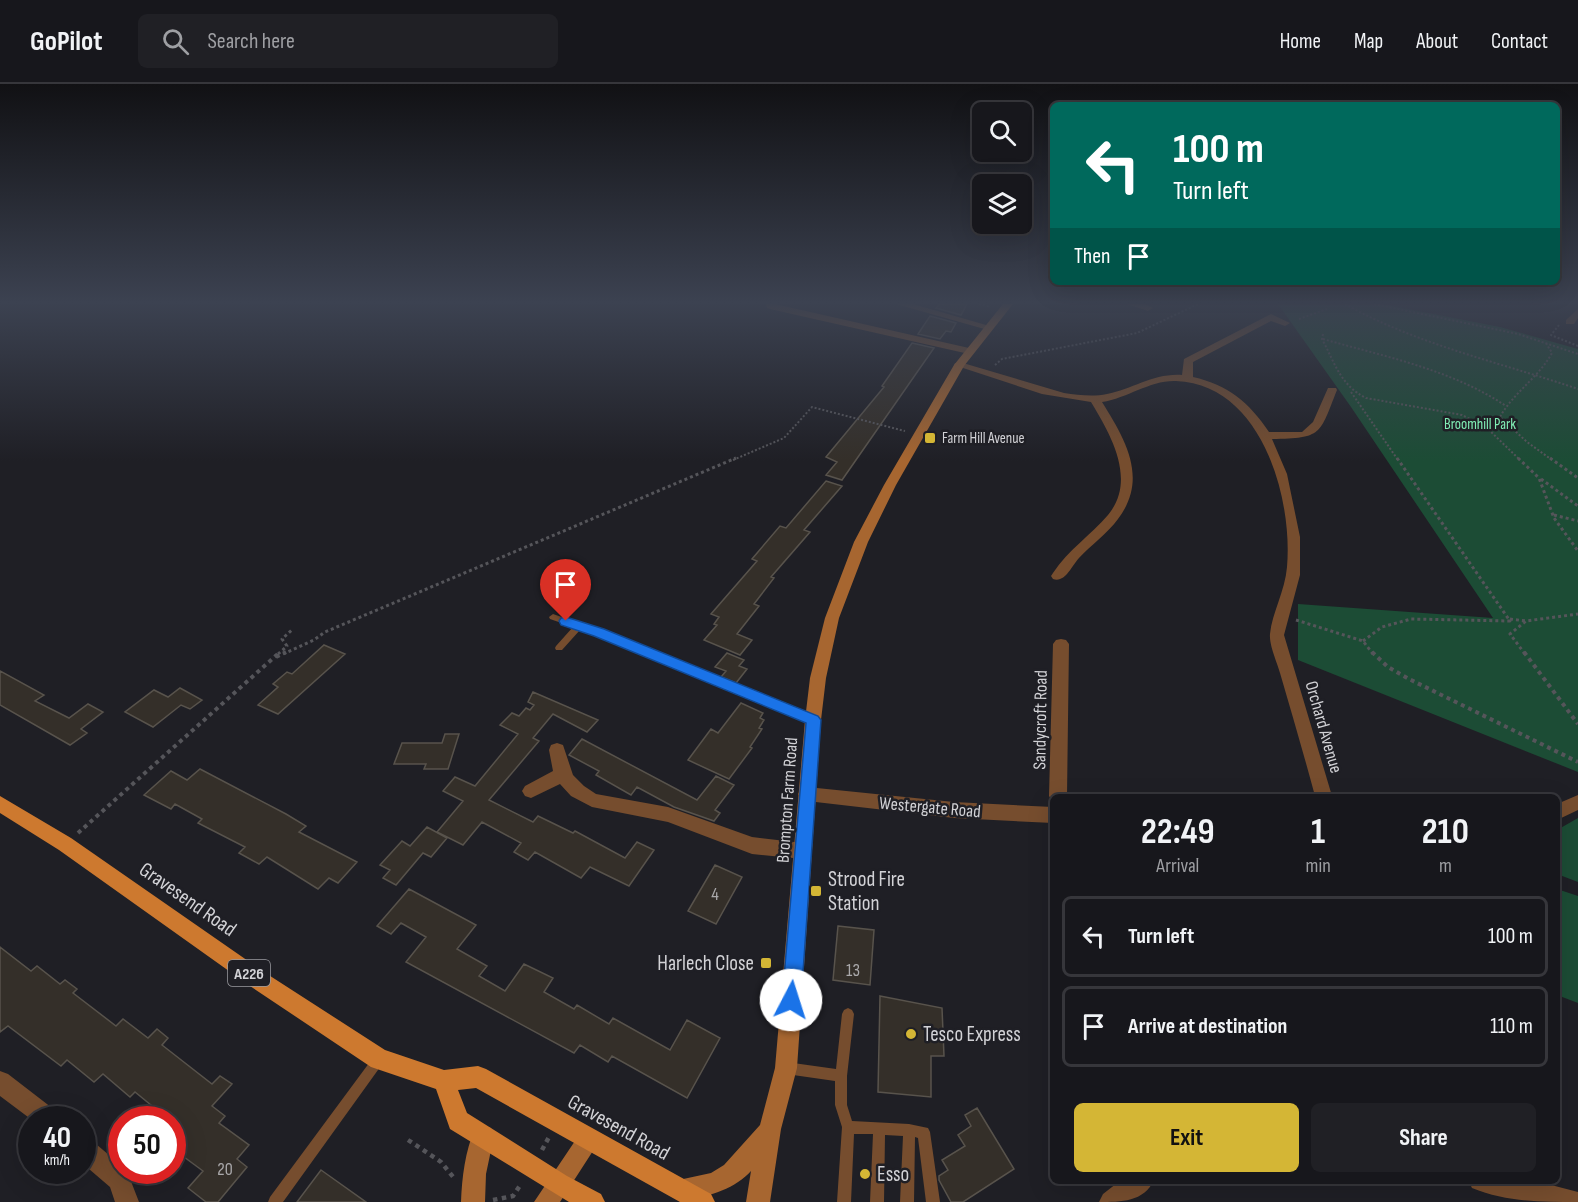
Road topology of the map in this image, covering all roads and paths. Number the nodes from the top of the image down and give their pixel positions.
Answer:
1 (958, 356) edge
2 (1012, 356) edge
3 (1197, 356) edge
4 (1330, 356) edge
5 (1380, 356) edge
6 (1473, 356) edge
7 (1550, 356) edge
8 (964, 358) junction
9 (988, 373) junction
10 (1535, 374) junction
11 (1187, 379) junction
12 (1578, 389) edge
13 (1332, 390) dead end
14 (1351, 392) junction
15 (1095, 399) junction
16 (1506, 406) junction
17 (1510, 425) junction
18 (1488, 429) junction
19 (918, 436) junction
20 (1263, 436) junction
21 (1539, 478) junction
22 (1578, 478) edge
23 (1578, 506) edge
24 (1554, 515) junction
25 (1578, 521) edge
26 (1578, 551) edge
27 (1058, 576) dead end
28 (1578, 614) edge
29 (1283, 616) junction
30 (553, 617) dead end
31 (1509, 619) junction
32 (1526, 621) junction
33 (579, 626) junction
34 (293, 629) dead end
35 (1364, 641) junction
36 (1061, 644) dead end
37 (559, 648) dead end
38 (276, 657) junction
39 (813, 720) junction
40 (1578, 724) edge
41 (557, 750) dead end
42 (1578, 762) edge
43 (562, 774) junction
44 (531, 791) dead end
45 (807, 794) junction
46 (1058, 794) edge
47 (1323, 794) edge
48 (1578, 801) edge
49 (0, 804) edge
50 (1560, 810) edge
51 (1050, 815) edge
52 (65, 844) junction
53 (803, 851) junction
54 (848, 1014) dead end
55 (380, 1059) junction
56 (786, 1068) junction
57 (841, 1076) junction
58 (444, 1081) junction
59 (1, 1085) edge
60 (30, 1106) edge
61 (848, 1127) junction
62 (770, 1129) junction
63 (879, 1129) junction
64 (909, 1130) junction
65 (483, 1136) junction
66 (408, 1140) dead end
67 (589, 1140) junction
68 (96, 1159) edge
69 (458, 1184) dead end
70 (1136, 1184) edge
71 (1510, 1184) edge
72 (679, 1189) junction
73 (552, 1193) edge
74 (127, 1202) edge
75 (275, 1202) edge
76 (473, 1202) edge
77 (593, 1202) edge
78 (703, 1202) edge
79 (758, 1202) edge
80 (844, 1202) edge
81 (877, 1202) edge
82 (907, 1202) edge
83 (933, 1202) edge
84 (1111, 1202) edge
85 (1573, 1202) edge

1 - 8 street
2 - 9 path
3 - 11 street
4 - 14 path
5 - 16 path
6 - 10 path
7 - 10 path
8 - 9 street
8 - 19 main road, Brompton Farm Road
9 - 15 street
10 - 12 path
10 - 16 path
11 - 15 street
11 - 20 street
13 - 20 street
14 - 18 path
14 - 31 path
15 - 27 street
16 - 17 path
17 - 18 path
17 - 22 path
18 - 21 path
19 - 38 path
19 - 39 main road, Brompton Farm Road
20 - 29 street
21 - 23 path
21 - 24 path
24 - 25 path
24 - 26 path
28 - 32 path
29 - 35 path
29 - 47 street, Orchard Avenue
30 - 33 lane
31 - 32 path
31 - 35 path
32 - 40 path
33 - 37 lane
33 - 39 lane
34 - 38 path
35 - 42 path
36 - 46 street, Sandycroft Road
38 - 52 path
39 - 45 main road, Brompton Farm Road
41 - 43 street
43 - 44 street
43 - 53 street
45 - 51 street, Westergate Road
45 - 53 main road, Brompton Farm Road
48 - 50 street
49 - 52 main road, Gravesend Road / A226
52 - 55 main road, Gravesend Road / A226
53 - 56 main road, Brompton Farm Road
54 - 57 lane
55 - 58 main road, Gravesend Road / A226
55 - 75 lane
56 - 57 lane
56 - 62 main road, Brompton Farm Road
57 - 61 lane
58 - 65 main road
58 - 67 main road, Gravesend Road / A226
59 - 60 street
61 - 63 lane
61 - 80 lane
62 - 72 main road
62 - 79 main road, Brompton Farm Road
63 - 64 lane
63 - 81 lane
64 - 82 lane
64 - 83 lane
65 - 73 main road
65 - 76 main road
66 - 69 path
67 - 72 main road, Gravesend Road / A226
67 - 73 main road
68 - 74 street
70 - 84 street
71 - 85 street
72 - 78 main road, Gravesend Road / A226
73 - 77 main road

